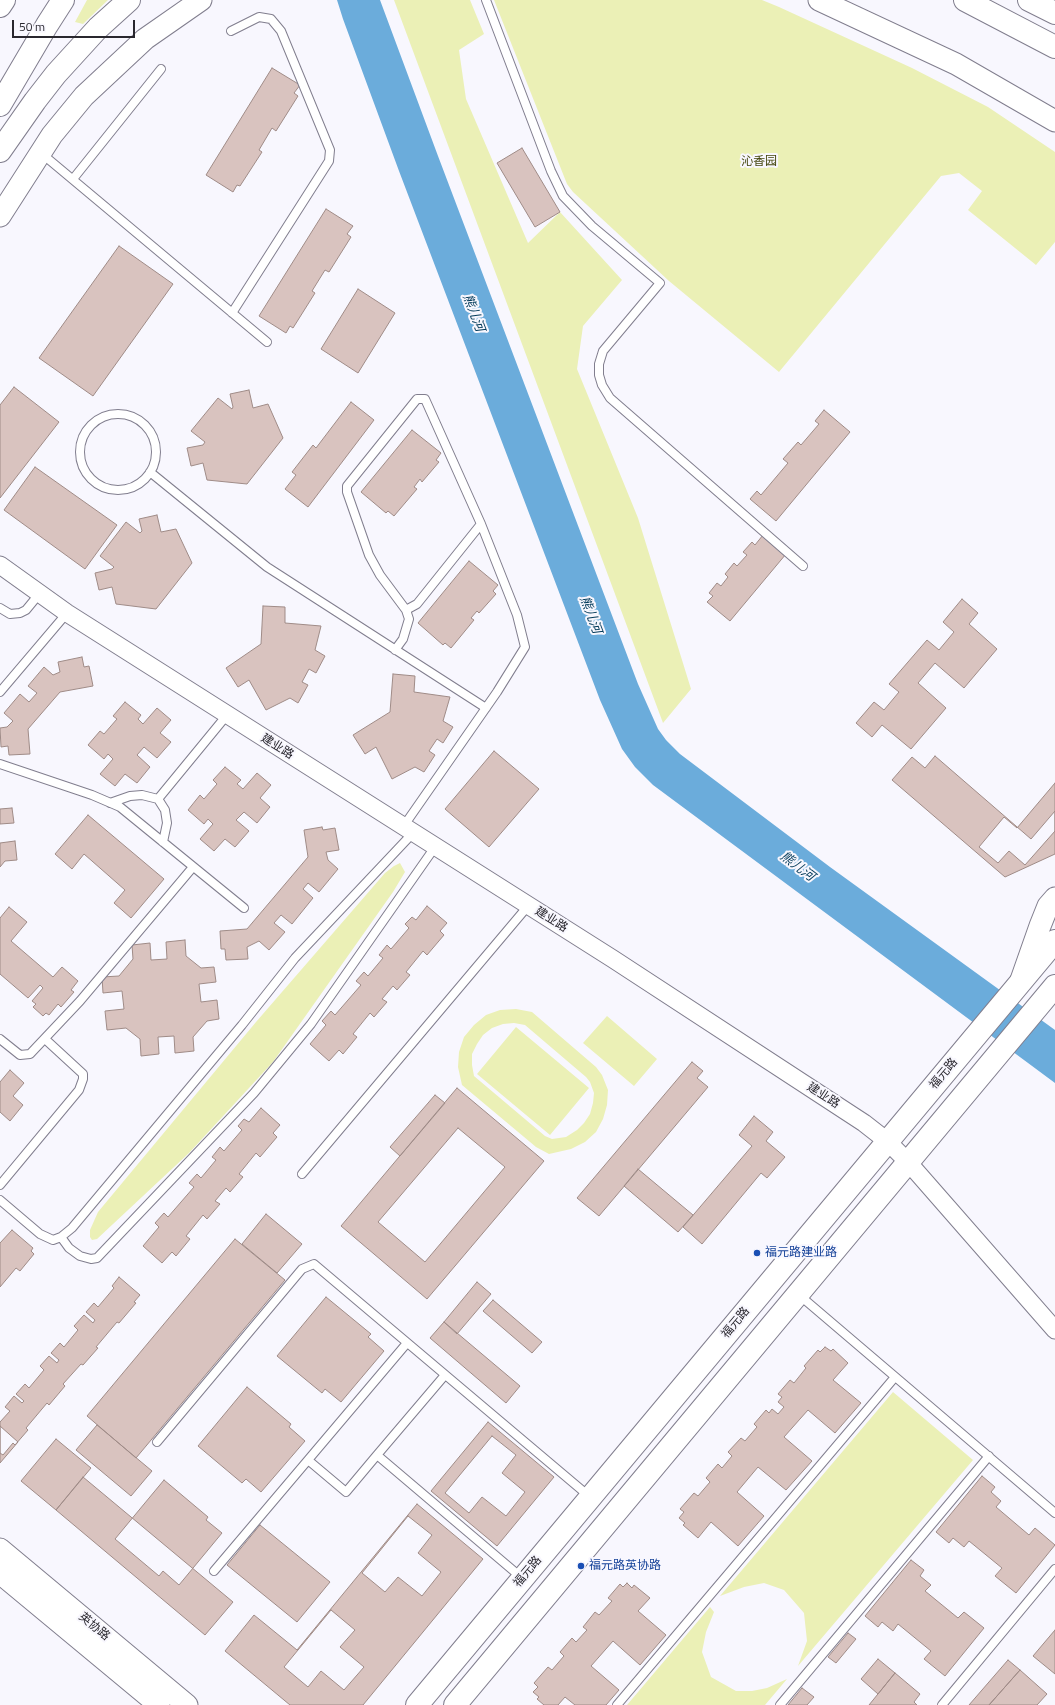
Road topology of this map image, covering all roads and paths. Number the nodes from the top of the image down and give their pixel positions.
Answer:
1 (4, 0) edge
2 (63, 0) edge
3 (129, 0) edge
4 (200, 0) edge
5 (486, 0) edge
6 (819, 0) edge
7 (965, 0) edge
8 (1029, 0) edge
9 (0, 6) edge
10 (1055, 13) edge
11 (231, 31) dead end
12 (1055, 47) edge
13 (161, 69) dead end
14 (0, 105) edge
15 (1055, 121) edge
16 (0, 151) edge
17 (41, 152) junction
18 (73, 179) junction
19 (0, 216) edge
20 (232, 313) junction
21 (267, 342) dead end
22 (150, 472) junction
23 (481, 524) junction
24 (0, 565) edge
25 (803, 566) dead end
26 (40, 594) junction
27 (0, 608) edge
28 (406, 610) junction
29 (67, 613) junction
30 (395, 650) junction
31 (0, 692) edge
32 (486, 708) junction
33 (227, 715) junction
34 (0, 764) edge
35 (158, 798) junction
36 (110, 803) junction
37 (408, 830) junction
38 (163, 842) junction
39 (435, 847) junction
40 (193, 867) junction
41 (1055, 898) edge
42 (528, 906) junction
43 (244, 908) dead end
44 (1055, 941) edge
45 (1055, 986) edge
46 (1017, 987) junction
47 (1043, 1003) edge
48 (0, 1039) edge
49 (45, 1039) junction
50 (888, 1141) junction
51 (908, 1162) junction
52 (302, 1174) dead end
53 (0, 1185) edge
54 (0, 1200) edge
55 (61, 1237) junction
56 (798, 1294) junction
57 (1055, 1330) edge
58 (407, 1343) junction
59 (445, 1375) junction
60 (895, 1377) junction
61 (157, 1442) dead end
62 (377, 1455) junction
63 (989, 1456) junction
64 (308, 1460) junction
65 (590, 1498) junction
66 (1055, 1512) edge
67 (0, 1549) edge
68 (1055, 1569) edge
69 (214, 1571) dead end
70 (0, 1573) edge
71 (522, 1578) junction
72 (159, 1705) edge
73 (188, 1705) edge
74 (417, 1705) edge
75 (454, 1705) edge
76 (617, 1705) edge
77 (780, 1705) edge
78 (942, 1705) edge

1 - 9 main road
2 - 14 main road
3 - 16 main road
4 - 17 street
5 - 25 lane
6 - 15 street
7 - 12 main road
8 - 10 main road
11 - 20 lane
13 - 18 lane
17 - 18 lane
17 - 19 street
18 - 20 lane
20 - 21 lane
22 - 22 lane
22 - 30 lane
23 - 28 lane
23 - 28 lane
23 - 32 lane
24 - 26 street, 建业路
26 - 27 lane
26 - 29 street, 建业路
28 - 30 lane
29 - 31 lane
29 - 33 street, 建业路
30 - 32 lane
32 - 37 lane
33 - 35 lane
33 - 37 street, 建业路
34 - 36 lane
35 - 36 lane
35 - 38 lane
36 - 38 lane
37 - 39 street, 建业路
37 - 55 lane
38 - 40 lane
39 - 42 street, 建业路
39 - 55 lane
40 - 43 lane
40 - 49 lane
41 - 46 street
42 - 50 street, 建业路
42 - 52 lane
44 - 46 main road, 福元路
45 - 47 main road
46 - 50 main road, 福元路
47 - 51 main road
48 - 49 lane
49 - 53 lane
50 - 51 street, 建业路
50 - 65 main road, 福元路
51 - 56 main road
51 - 57 street, 建业路
54 - 55 lane
56 - 60 lane
56 - 75 main road
58 - 59 lane
58 - 61 lane
58 - 64 lane
59 - 62 lane
59 - 65 lane
60 - 63 lane
60 - 76 lane
62 - 64 lane
62 - 71 lane
63 - 66 lane
63 - 77 lane
64 - 69 lane
65 - 71 main road, 福元路
67 - 73 street, 英协路
68 - 78 lane
70 - 72 street, 英协路
71 - 74 main road, 福元路

